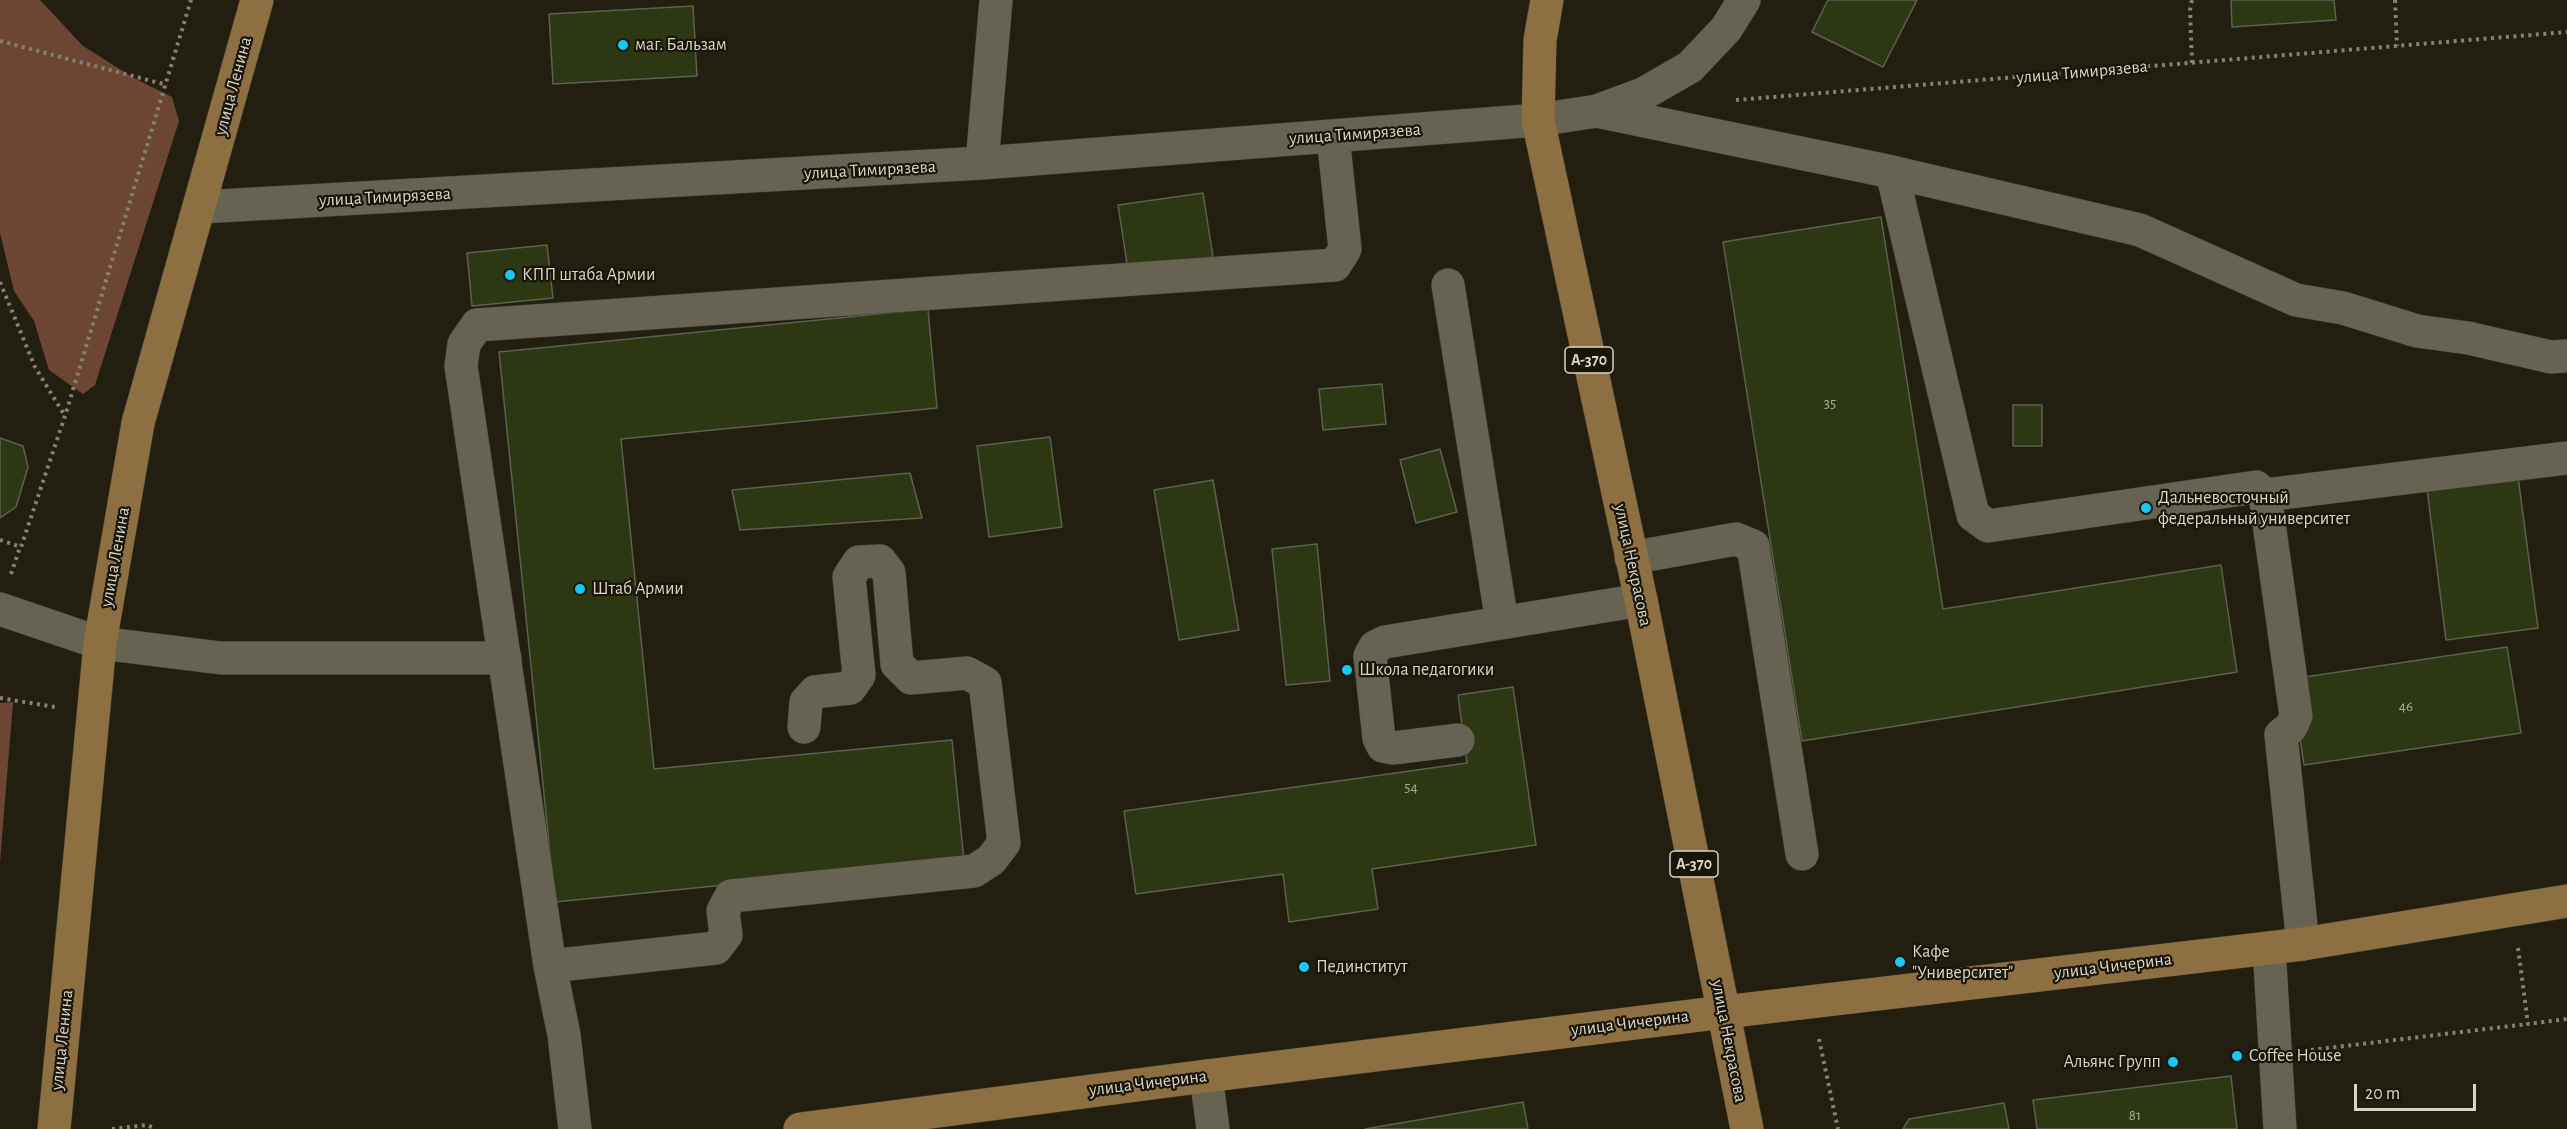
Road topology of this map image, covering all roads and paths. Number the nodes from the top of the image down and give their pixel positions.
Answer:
1 (191, 0) edge
2 (256, 0) edge
3 (996, 0) edge
4 (1547, 0) edge
5 (1744, 0) edge
6 (2192, 0) edge
7 (2395, 0) edge
8 (2567, 32) edge
9 (0, 41) edge
10 (2397, 46) junction
11 (2192, 63) junction
12 (167, 85) junction
13 (1728, 100) dead end
14 (1597, 111) junction
15 (1538, 120) junction
16 (1333, 136) junction
17 (982, 163) junction
18 (1893, 172) junction
19 (201, 207) junction
20 (0, 282) edge
21 (1448, 285) dead end
22 (2567, 356) edge
23 (65, 416) junction
24 (2567, 458) edge
25 (2265, 495) junction
26 (0, 540) edge
27 (1631, 558) junction
28 (1641, 600) junction
29 (0, 609) edge
30 (1502, 622) junction
31 (100, 643) junction
32 (505, 658) junction
33 (0, 698) edge
34 (93, 714) junction
35 (804, 727) dead end
36 (1458, 740) dead end
37 (1802, 854) dead end
38 (2567, 901) edge
39 (2303, 944) junction
40 (2269, 948) junction
41 (2518, 948) dead end
42 (550, 966) junction
43 (1724, 1012) junction
44 (2567, 1019) edge
45 (2528, 1024) junction
46 (1819, 1038) dead end
47 (2276, 1055) junction
48 (1206, 1076) junction
49 (54, 1129) edge
50 (112, 1129) edge
51 (156, 1129) edge
52 (574, 1129) edge
53 (800, 1129) edge
54 (1213, 1129) edge
55 (1747, 1129) edge
56 (1838, 1129) edge
57 (2280, 1129) edge

1 - 12 path
2 - 19 main road, улица Ленина
3 - 17 street
4 - 15 main road, улица Некрасова / А-370
5 - 14 street
6 - 11 path
7 - 10 path
8 - 10 path, улица Тимирязева
9 - 12 path
10 - 11 path, улица Тимирязева
11 - 13 path, улица Тимирязева
12 - 23 path
14 - 15 street, улица Тимирязева
14 - 18 street
15 - 16 street, улица Тимирязева
15 - 27 main road, улица Некрасова / А-370
16 - 17 street, улица Тимирязева
16 - 32 street
17 - 19 street, улица Тимирязева
18 - 22 street
18 - 25 street
19 - 31 main road, улица Ленина
20 - 23 path
21 - 30 street
23 - 26 path
24 - 25 street
25 - 39 street
27 - 28 main road, улица Некрасова / А-370
27 - 37 street
28 - 30 street
28 - 43 main road, улица Некрасова / А-370
29 - 31 street
30 - 36 street
31 - 32 street
31 - 34 main road, улица Ленина
32 - 42 street
33 - 34 path
34 - 49 main road, улица Ленина
35 - 42 street
38 - 39 main road, улица Чичерина
39 - 40 main road, улица Чичерина
40 - 43 main road, улица Чичерина
40 - 47 street
41 - 45 path
42 - 52 street
43 - 48 main road, улица Чичерина
43 - 55 main road, улица Некрасова / А-370
44 - 45 path
45 - 47 path
46 - 56 path
47 - 57 street
48 - 53 main road, улица Чичерина
48 - 54 street
50 - 51 path

